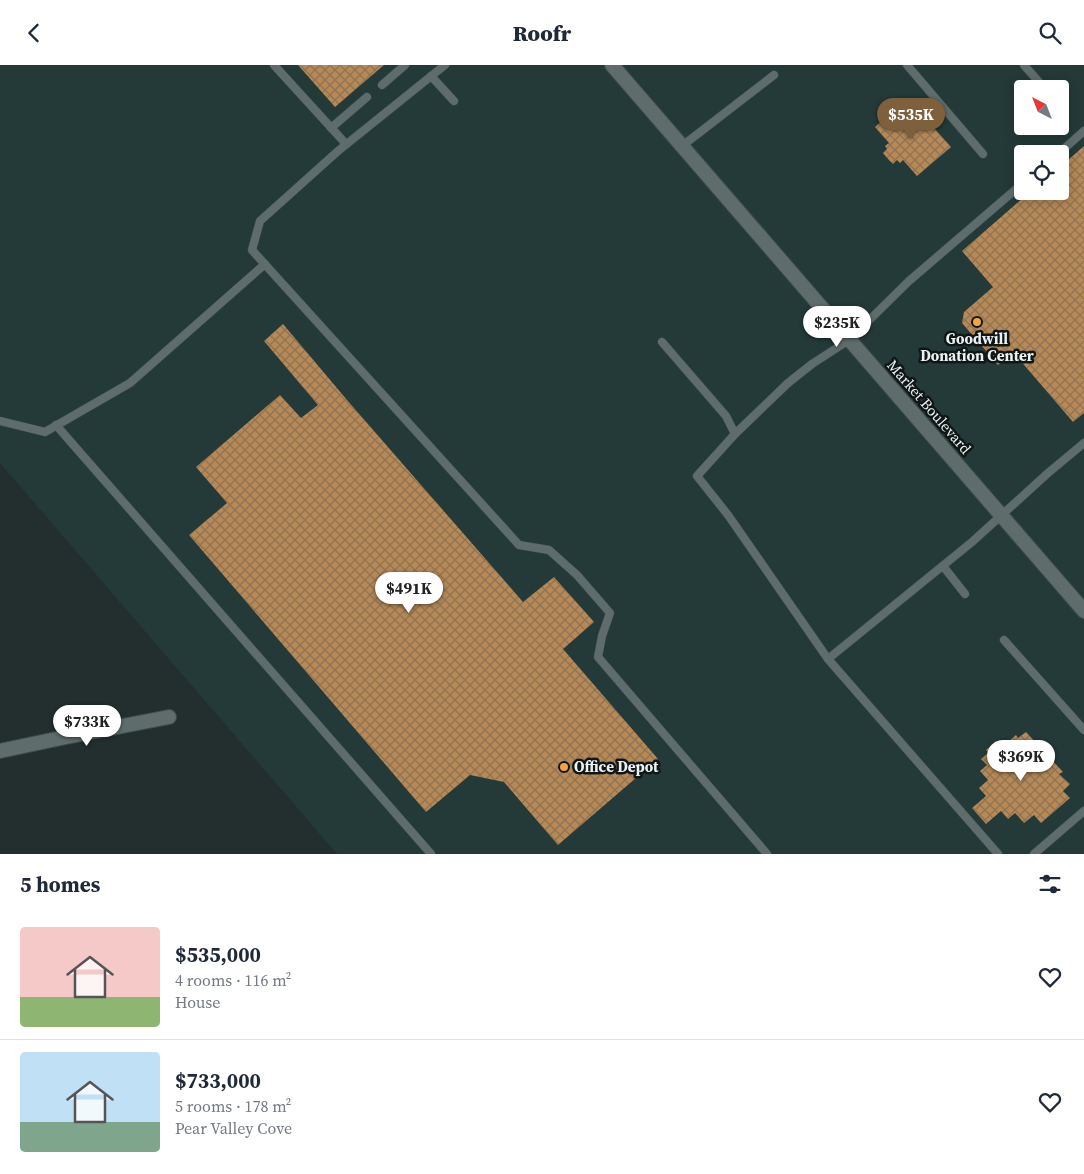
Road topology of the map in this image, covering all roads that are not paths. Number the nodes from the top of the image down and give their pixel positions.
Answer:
1 (274, 65) edge
2 (405, 65) edge
3 (612, 65) edge
4 (907, 65) edge
5 (1024, 65) edge
6 (441, 66) edge
7 (774, 75) dead end
8 (431, 76) junction
9 (1037, 80) edge
10 (382, 85) dead end
11 (367, 97) dead end
12 (454, 101) dead end
13 (331, 128) junction
14 (1084, 131) edge
15 (346, 144) junction
16 (1068, 145) edge
17 (682, 146) junction
18 (983, 154) dead end
19 (1014, 192) edge
20 (265, 265) junction
21 (850, 340) junction
22 (662, 342) dead end
23 (0, 421) edge
24 (56, 425) junction
25 (735, 434) junction
26 (1084, 443) edge
27 (1001, 515) junction
28 (943, 566) junction
29 (965, 594) dead end
30 (1084, 611) edge
31 (1004, 640) dead end
32 (828, 659) junction
33 (169, 717) dead end
34 (1084, 730) edge
35 (0, 751) edge
36 (1084, 811) edge
37 (430, 854) edge
38 (767, 854) edge
39 (998, 854) edge
40 (1034, 854) edge

1 - 13 lane
2 - 10 lane
3 - 17 street, Market Boulevard
4 - 18 lane
5 - 9 lane
6 - 8 lane
7 - 17 lane
8 - 12 lane
8 - 15 lane
11 - 13 lane
13 - 15 lane
14 - 16 lane
15 - 20 lane
17 - 21 street, Market Boulevard
19 - 21 lane
20 - 24 lane
20 - 38 lane
21 - 25 lane
21 - 27 street, Market Boulevard
22 - 25 lane
23 - 24 lane
24 - 37 lane
25 - 32 lane
26 - 27 lane
27 - 28 lane
27 - 30 street, Market Boulevard
28 - 29 lane
28 - 32 lane
31 - 34 lane
32 - 39 lane
33 - 35 street
36 - 40 lane

